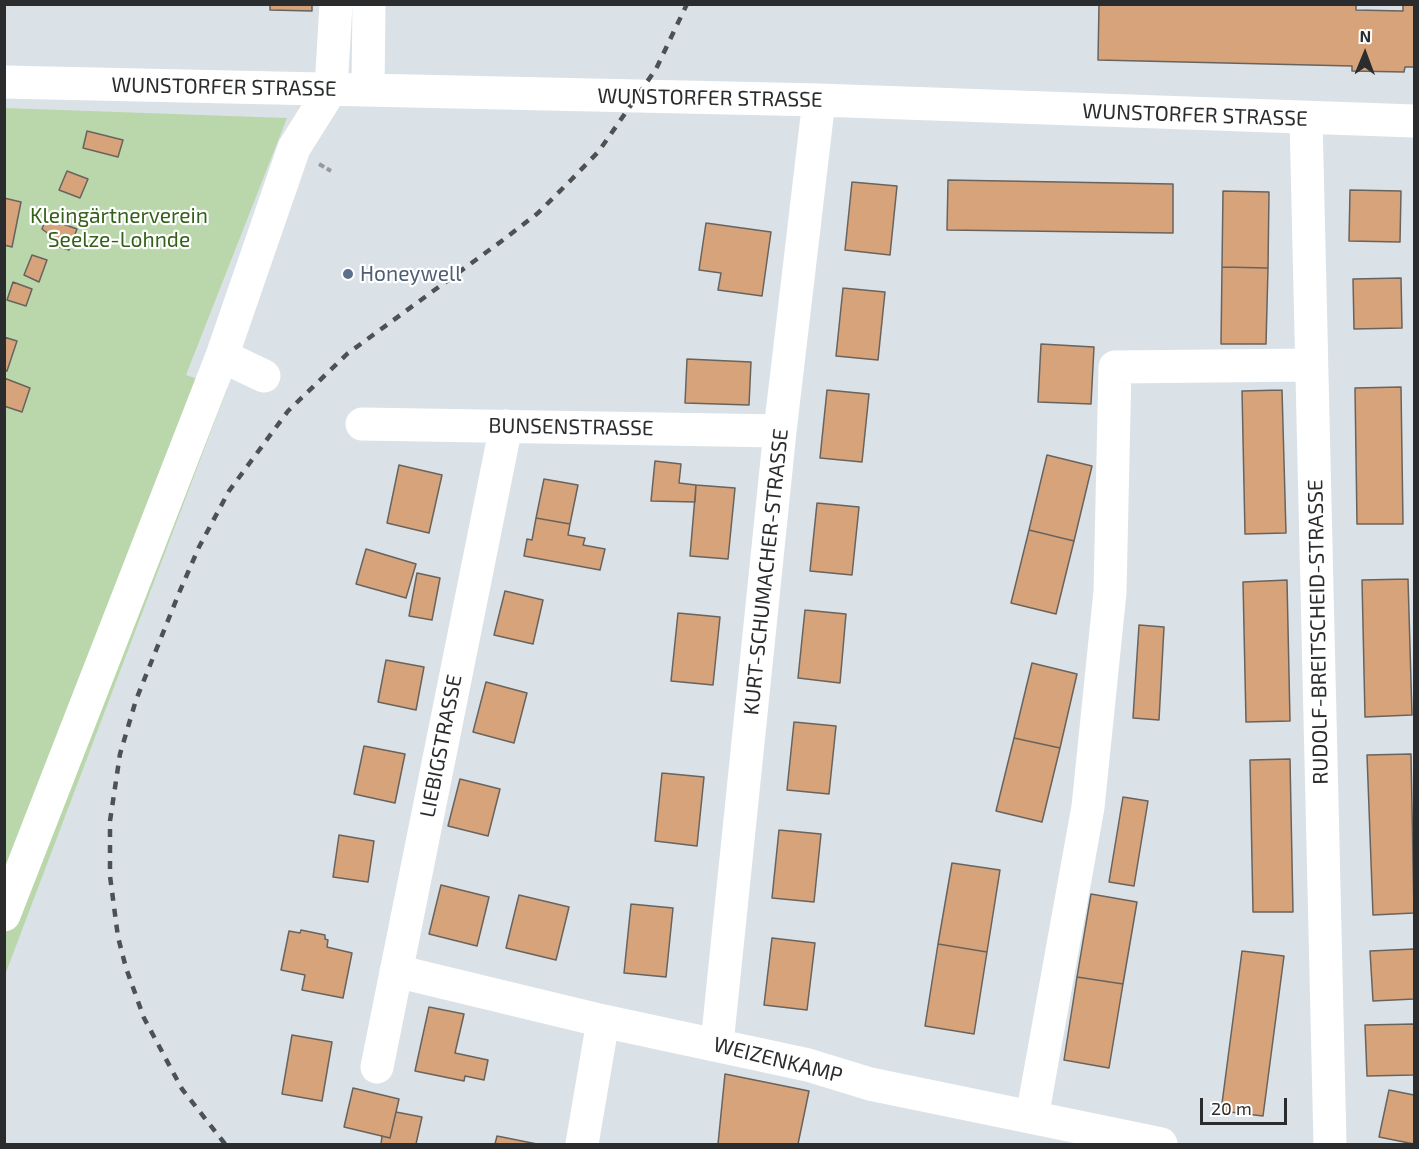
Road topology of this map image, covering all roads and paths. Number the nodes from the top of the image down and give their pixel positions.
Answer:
1 (336, 4) edge
2 (369, 4) edge
3 (4, 82) edge
4 (331, 89) junction
5 (368, 90) junction
6 (819, 100) junction
7 (1306, 119) junction
8 (1414, 121) edge
9 (222, 356) junction
10 (1311, 365) junction
11 (264, 376) dead end
12 (362, 424) dead end
13 (506, 426) junction
14 (780, 430) junction
15 (4, 915) edge
16 (396, 971) junction
17 (603, 1021) junction
18 (717, 1044) junction
19 (376, 1067) dead end
20 (1032, 1117) junction
21 (582, 1144) edge
22 (1161, 1144) edge
23 (1330, 1144) edge

1 - 4 street
2 - 5 street
3 - 4 street, WUNSTORFER STRASSE
4 - 5 street, WUNSTORFER STRASSE
4 - 9 street
5 - 6 street, WUNSTORFER STRASSE
6 - 7 street, WUNSTORFER STRASSE
6 - 14 street, KURT-SCHUMACHER-STRASSE
7 - 8 street, WUNSTORFER STRASSE
7 - 10 street, RUDOLF-BREITSCHEID-STRASSE
9 - 11 street
9 - 15 street
10 - 20 street
10 - 23 street, RUDOLF-BREITSCHEID-STRASSE
12 - 13 street, BUNSENSTRASSE
13 - 14 street, BUNSENSTRASSE
13 - 16 street, LIEBIGSTRASSE
14 - 18 street, KURT-SCHUMACHER-STRASSE
16 - 17 street, WEIZENKAMP
16 - 19 street, LIEBIGSTRASSE
17 - 18 street, WEIZENKAMP
17 - 21 street
18 - 20 street, WEIZENKAMP
20 - 22 street, WEIZENKAMP

